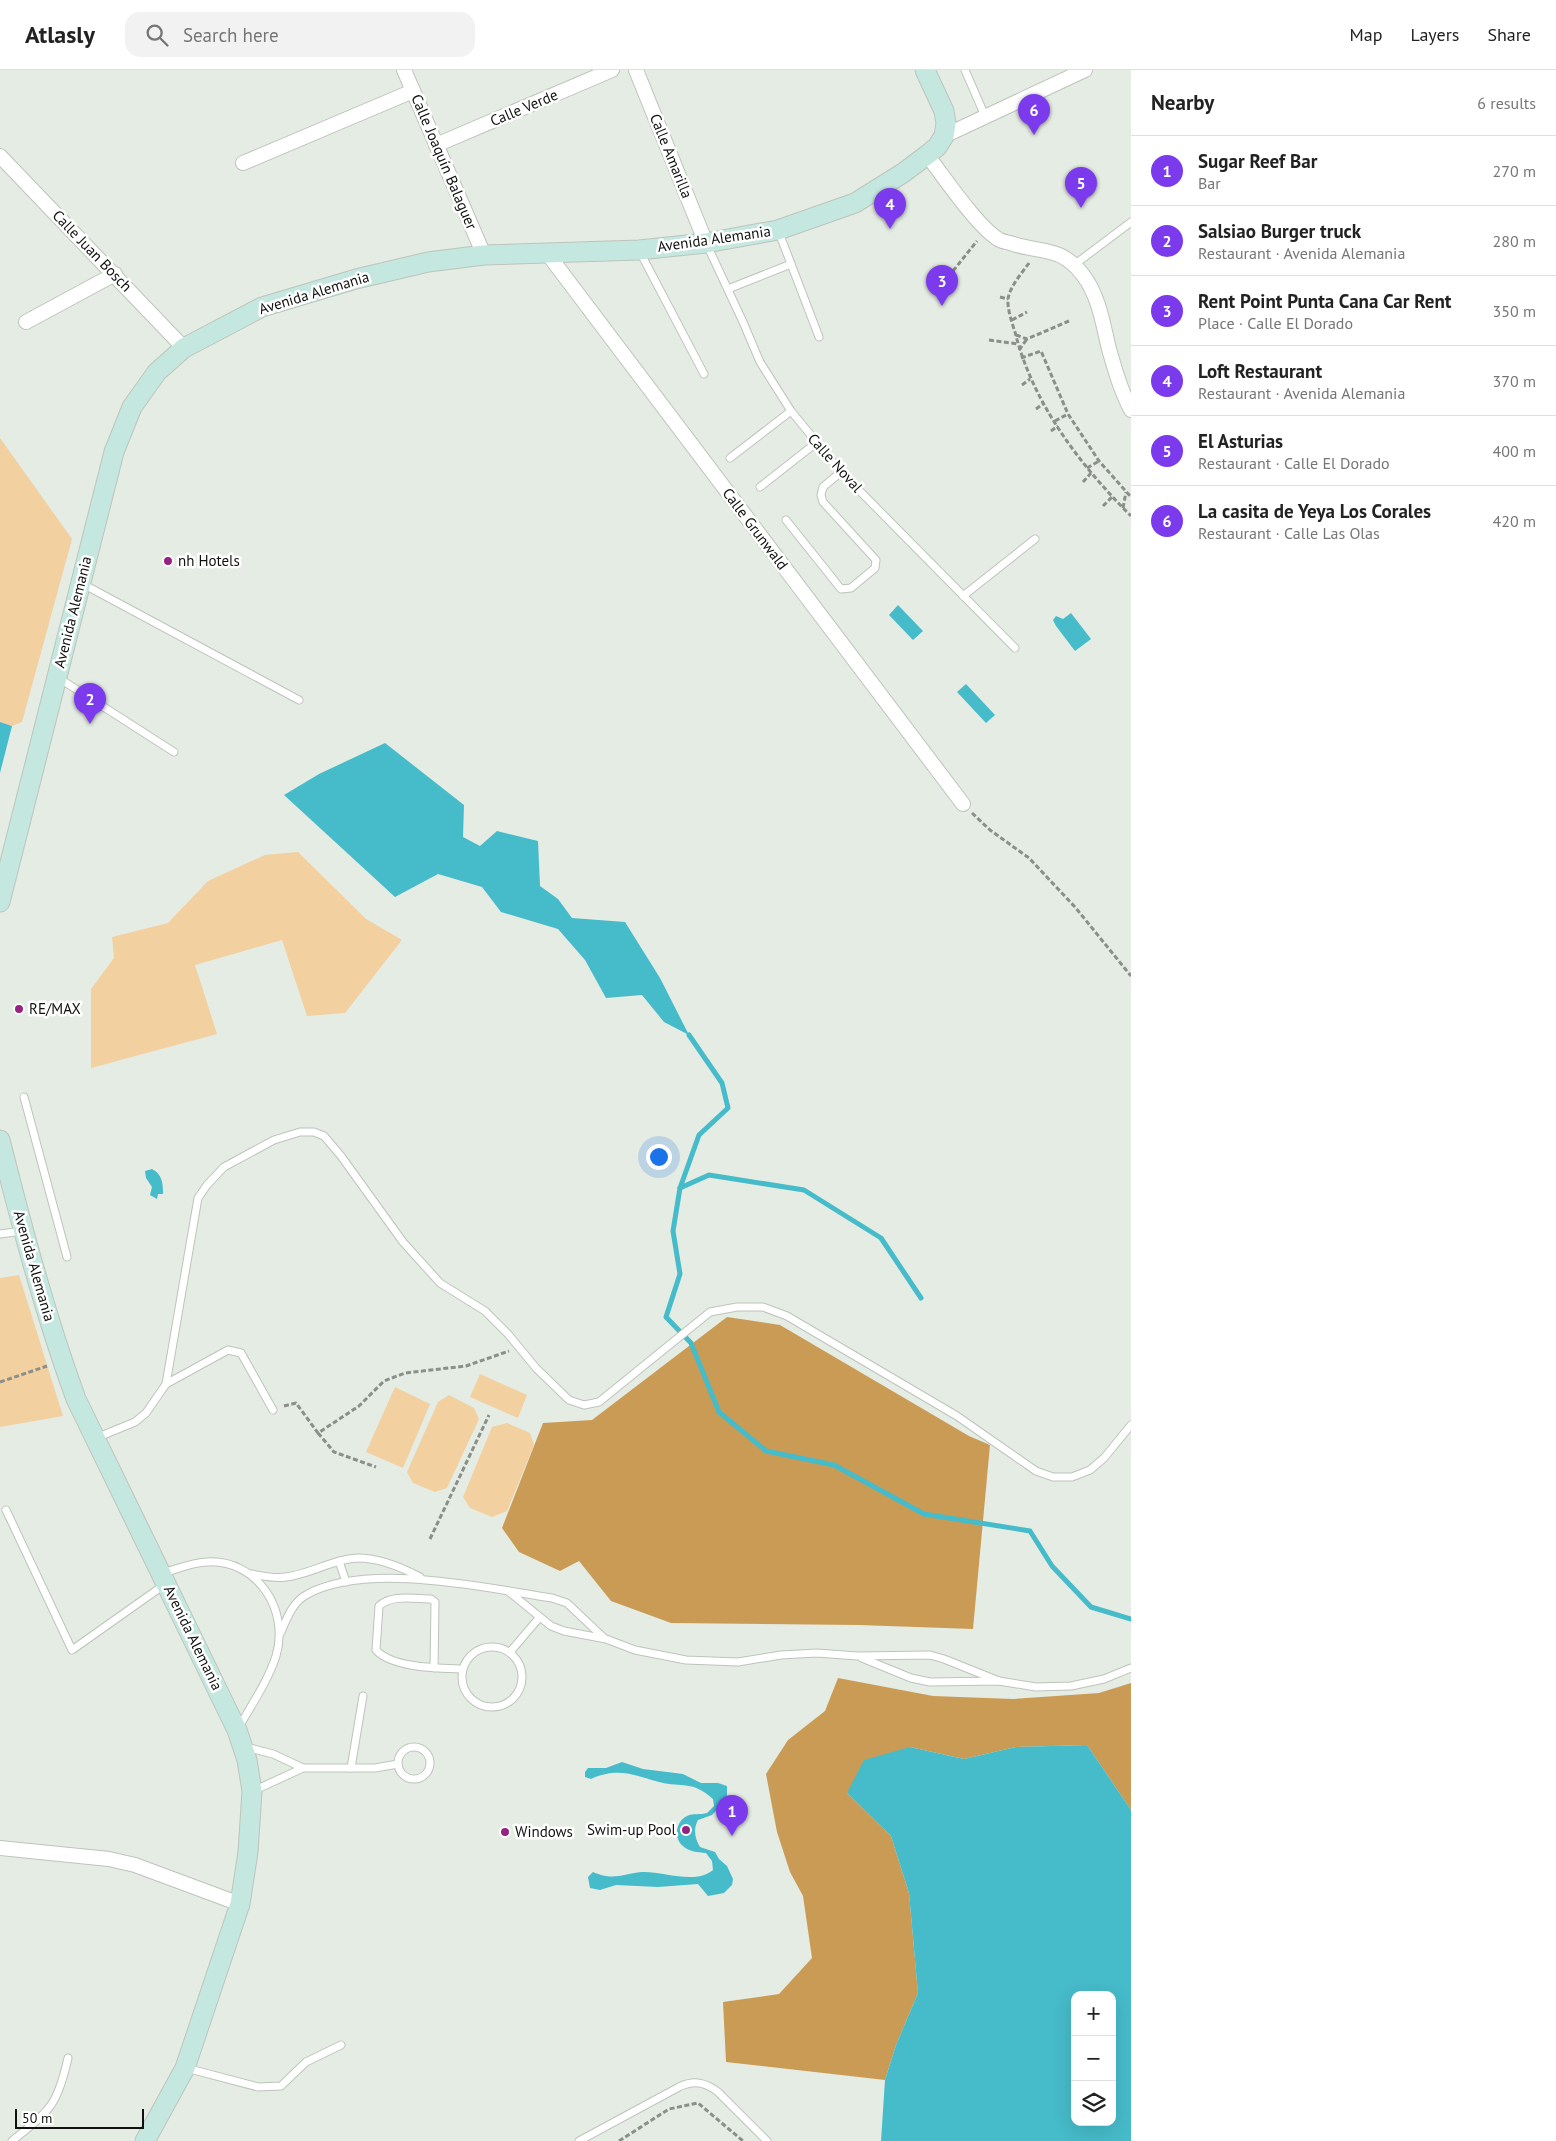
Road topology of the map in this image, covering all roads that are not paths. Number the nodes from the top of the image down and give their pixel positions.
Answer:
1 (404, 70) edge
2 (612, 70) edge
3 (636, 70) edge
4 (925, 70) edge
5 (964, 70) edge
6 (1085, 70) edge
7 (413, 91) junction
8 (985, 116) junction
9 (944, 136) junction
10 (436, 145) junction
11 (927, 155) junction
12 (0, 156) edge
13 (242, 163) dead end
14 (1131, 222) edge
15 (778, 230) junction
16 (706, 242) junction
17 (639, 250) junction
18 (546, 253) junction
19 (484, 255) junction
20 (791, 264) junction
21 (1074, 265) junction
22 (115, 274) junction
23 (728, 289) junction
24 (26, 322) dead end
25 (819, 337) dead end
26 (184, 348) junction
27 (704, 374) dead end
28 (1131, 410) edge
29 (791, 411) junction
30 (816, 443) junction
31 (730, 458) dead end
32 (841, 472) junction
33 (760, 487) dead end
34 (786, 520) dead end
35 (1035, 539) dead end
36 (81, 582) junction
37 (963, 596) junction
38 (1015, 648) dead end
39 (57, 676) junction
40 (299, 700) dead end
41 (174, 752) dead end
42 (963, 804) road end
43 (0, 902) edge
44 (24, 1096) dead end
45 (0, 1140) edge
46 (23, 1230) junction
47 (0, 1234) edge
48 (67, 1257) dead end
49 (166, 1384) junction
50 (274, 1410) road end
51 (1131, 1425) edge
52 (95, 1439) junction
53 (6, 1510) dead end
54 (339, 1561) junction
55 (252, 1574) junction
56 (164, 1578) junction
57 (423, 1579) junction
58 (346, 1582) junction
59 (508, 1592) junction
60 (539, 1618) junction
61 (281, 1632) junction
62 (606, 1639) junction
63 (510, 1652) junction
64 (857, 1656) junction
65 (434, 1668) junction
66 (1131, 1668) edge
67 (462, 1669) junction
68 (999, 1681) junction
69 (363, 1696) dead end
70 (240, 1738) junction
71 (398, 1764) junction
72 (303, 1768) junction
73 (351, 1768) junction
74 (252, 1791) junction
75 (0, 1848) edge
76 (240, 1904) junction
77 (341, 2045) dead end
78 (68, 2058) dead end
79 (185, 2068) junction
80 (12, 2141) edge
81 (144, 2141) edge
82 (579, 2141) edge
83 (767, 2141) edge

1 - 7 street, Calle Joaquín Balaguer
2 - 10 street, Calle Verde
3 - 16 street, Calle Amarilla
4 - 9 street
5 - 8 lane
6 - 8 street
7 - 10 street, Calle Joaquín Balaguer
7 - 13 street
8 - 9 street
9 - 11 street, Avenida Alemania
10 - 19 street, Calle Joaquín Balaguer
11 - 15 street, Avenida Alemania
11 - 21 street
12 - 22 street, Calle Juan Bosch
14 - 21 lane
15 - 16 street, Avenida Alemania
15 - 20 lane
16 - 17 street, Avenida Alemania
16 - 23 lane, Calle Noval
17 - 18 street, Avenida Alemania
17 - 27 lane
18 - 19 street, Avenida Alemania
18 - 42 street, Calle Grunwald
19 - 26 street, Avenida Alemania
20 - 23 lane
20 - 25 lane
21 - 28 street
22 - 24 street
22 - 26 street, Calle Juan Bosch
23 - 29 lane, Calle Noval
26 - 36 street, Avenida Alemania
29 - 30 lane, Calle Noval
29 - 31 lane
30 - 32 lane, Calle Noval
30 - 33 lane
32 - 34 lane
32 - 37 lane, Calle Noval
35 - 37 lane
36 - 39 street, Avenida Alemania
36 - 40 lane
37 - 38 lane, Calle Noval
39 - 41 lane
39 - 43 street, Avenida Alemania
44 - 48 lane
45 - 46 street, Avenida Alemania
46 - 47 lane
46 - 52 street, Avenida Alemania
49 - 50 lane
49 - 51 lane
49 - 52 lane
52 - 56 street, Avenida Alemania
53 - 56 lane
54 - 55 lane
54 - 57 lane
54 - 58 lane
55 - 56 lane
55 - 61 lane
56 - 70 street, Avenida Alemania
57 - 58 lane
57 - 59 lane
58 - 61 lane
59 - 60 lane
59 - 62 lane
60 - 62 lane
60 - 63 lane
61 - 70 lane
62 - 64 lane
63 - 67 lane
63 - 67 lane
64 - 68 lane
64 - 68 lane
65 - 65 lane
65 - 67 lane
66 - 68 lane
69 - 73 lane
70 - 72 lane
70 - 74 street, Avenida Alemania
71 - 71 lane
71 - 73 lane
72 - 73 lane
72 - 74 lane
74 - 76 street, Avenida Alemania
75 - 76 street
76 - 79 street, Avenida Alemania
77 - 79 lane
78 - 80 lane
79 - 81 street, Avenida Alemania
82 - 83 lane

